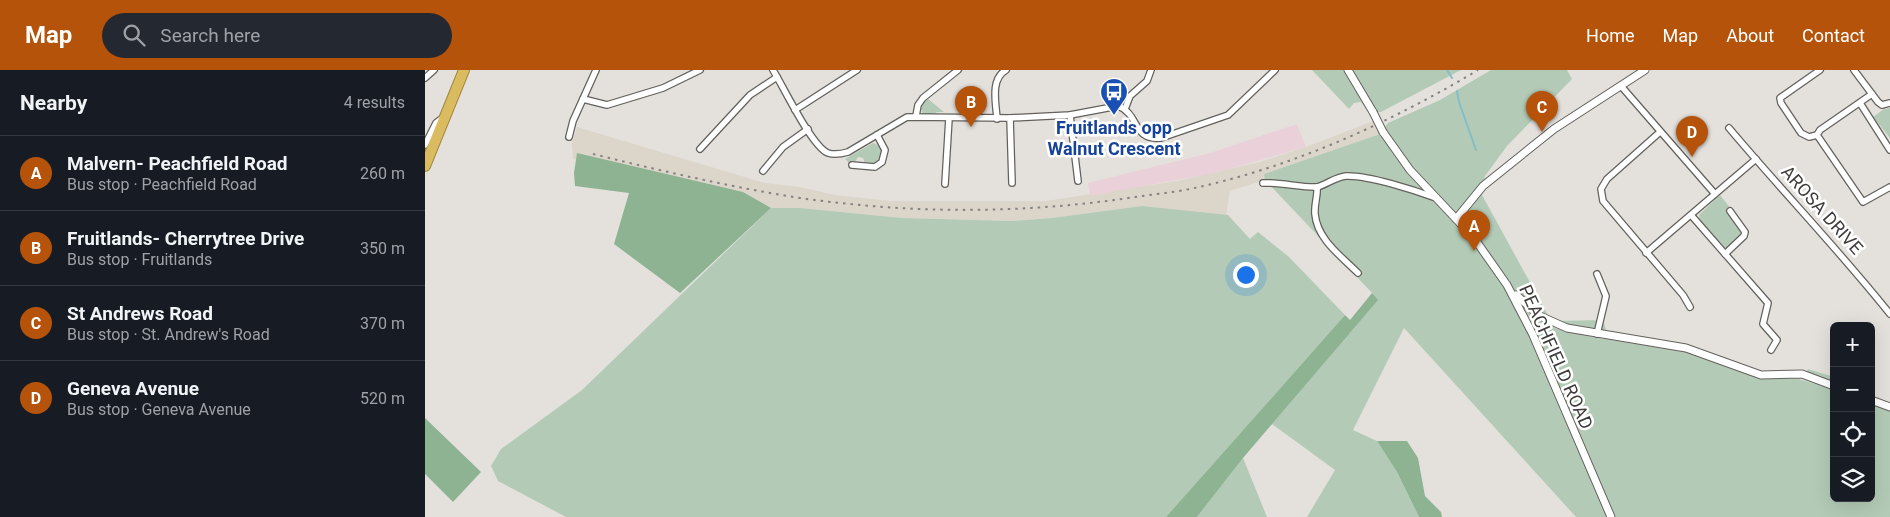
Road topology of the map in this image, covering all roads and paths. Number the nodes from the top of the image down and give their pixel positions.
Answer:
1 (434, 70) edge
2 (464, 70) edge
3 (595, 70) edge
4 (700, 70) edge
5 (773, 70) edge
6 (857, 70) edge
7 (958, 70) edge
8 (1007, 70) edge
9 (1151, 70) edge
10 (1275, 70) edge
11 (1348, 70) edge
12 (1645, 70) edge
13 (1819, 70) edge
14 (1854, 70) edge
15 (777, 77) junction
16 (425, 78) edge
17 (1621, 86) junction
18 (1872, 94) junction
19 (583, 99) junction
20 (1890, 103) edge
21 (1860, 104) junction
22 (1125, 109) junction
23 (795, 110) junction
24 (1070, 115) junction
25 (445, 116) junction
26 (916, 116) junction
27 (949, 118) junction
28 (1010, 118) junction
29 (997, 119) junction
30 (1729, 128) dead end
31 (808, 129) junction
32 (1660, 132) junction
33 (877, 135) junction
34 (1817, 135) junction
35 (569, 137) dead end
36 (425, 145) edge
37 (700, 149) dead end
38 (1890, 150) edge
39 (1756, 159) junction
40 (852, 165) dead end
41 (425, 166) edge
42 (763, 171) dead end
43 (1078, 181) dead end
44 (1012, 183) dead end
45 (945, 184) dead end
46 (1263, 184) dead end
47 (1317, 187) junction
48 (1890, 187) edge
49 (1715, 194) junction
50 (1436, 198) junction
51 (1730, 211) dead end
52 (1691, 215) junction
53 (1456, 219) junction
54 (1646, 253) junction
55 (1725, 254) junction
56 (1357, 273) dead end
57 (1597, 274) dead end
58 (1507, 285) junction
59 (1690, 307) dead end
60 (1890, 314) edge
61 (1597, 334) junction
62 (1771, 350) dead end
63 (1830, 384) edge
64 (1875, 401) edge
65 (1890, 407) edge
66 (1611, 517) edge

1 - 16 street
2 - 25 highway
3 - 19 street
4 - 19 street
5 - 15 street
6 - 23 street
7 - 26 street
8 - 29 street
9 - 22 street
10 - 22 street
11 - 50 street, PEACHFIELD ROAD, bridge
12 - 17 street
13 - 34 street
14 - 18 street
15 - 23 street
15 - 37 street
17 - 32 street
17 - 53 street
18 - 20 street
18 - 21 street
19 - 35 street
21 - 34 street
21 - 38 street
22 - 24 street
23 - 31 street
24 - 28 street
24 - 43 street
25 - 36 street
25 - 41 highway
26 - 27 street
26 - 33 street
27 - 29 street
27 - 45 street
28 - 29 street
28 - 44 street
30 - 39 street, AROSA DRIVE
31 - 33 street
31 - 42 street
32 - 49 street
32 - 54 street
33 - 40 street
34 - 48 street
39 - 49 street
39 - 60 street, AROSA DRIVE
46 - 47 street
47 - 50 street, PEACHFIELD ROAD
47 - 56 street
49 - 52 street
50 - 53 street, PEACHFIELD ROAD
51 - 55 street
52 - 54 street
52 - 55 street
53 - 58 street, PEACHFIELD ROAD
54 - 59 street
55 - 62 street
57 - 61 street
58 - 61 street
58 - 66 street, PEACHFIELD ROAD
61 - 63 street
64 - 65 street

